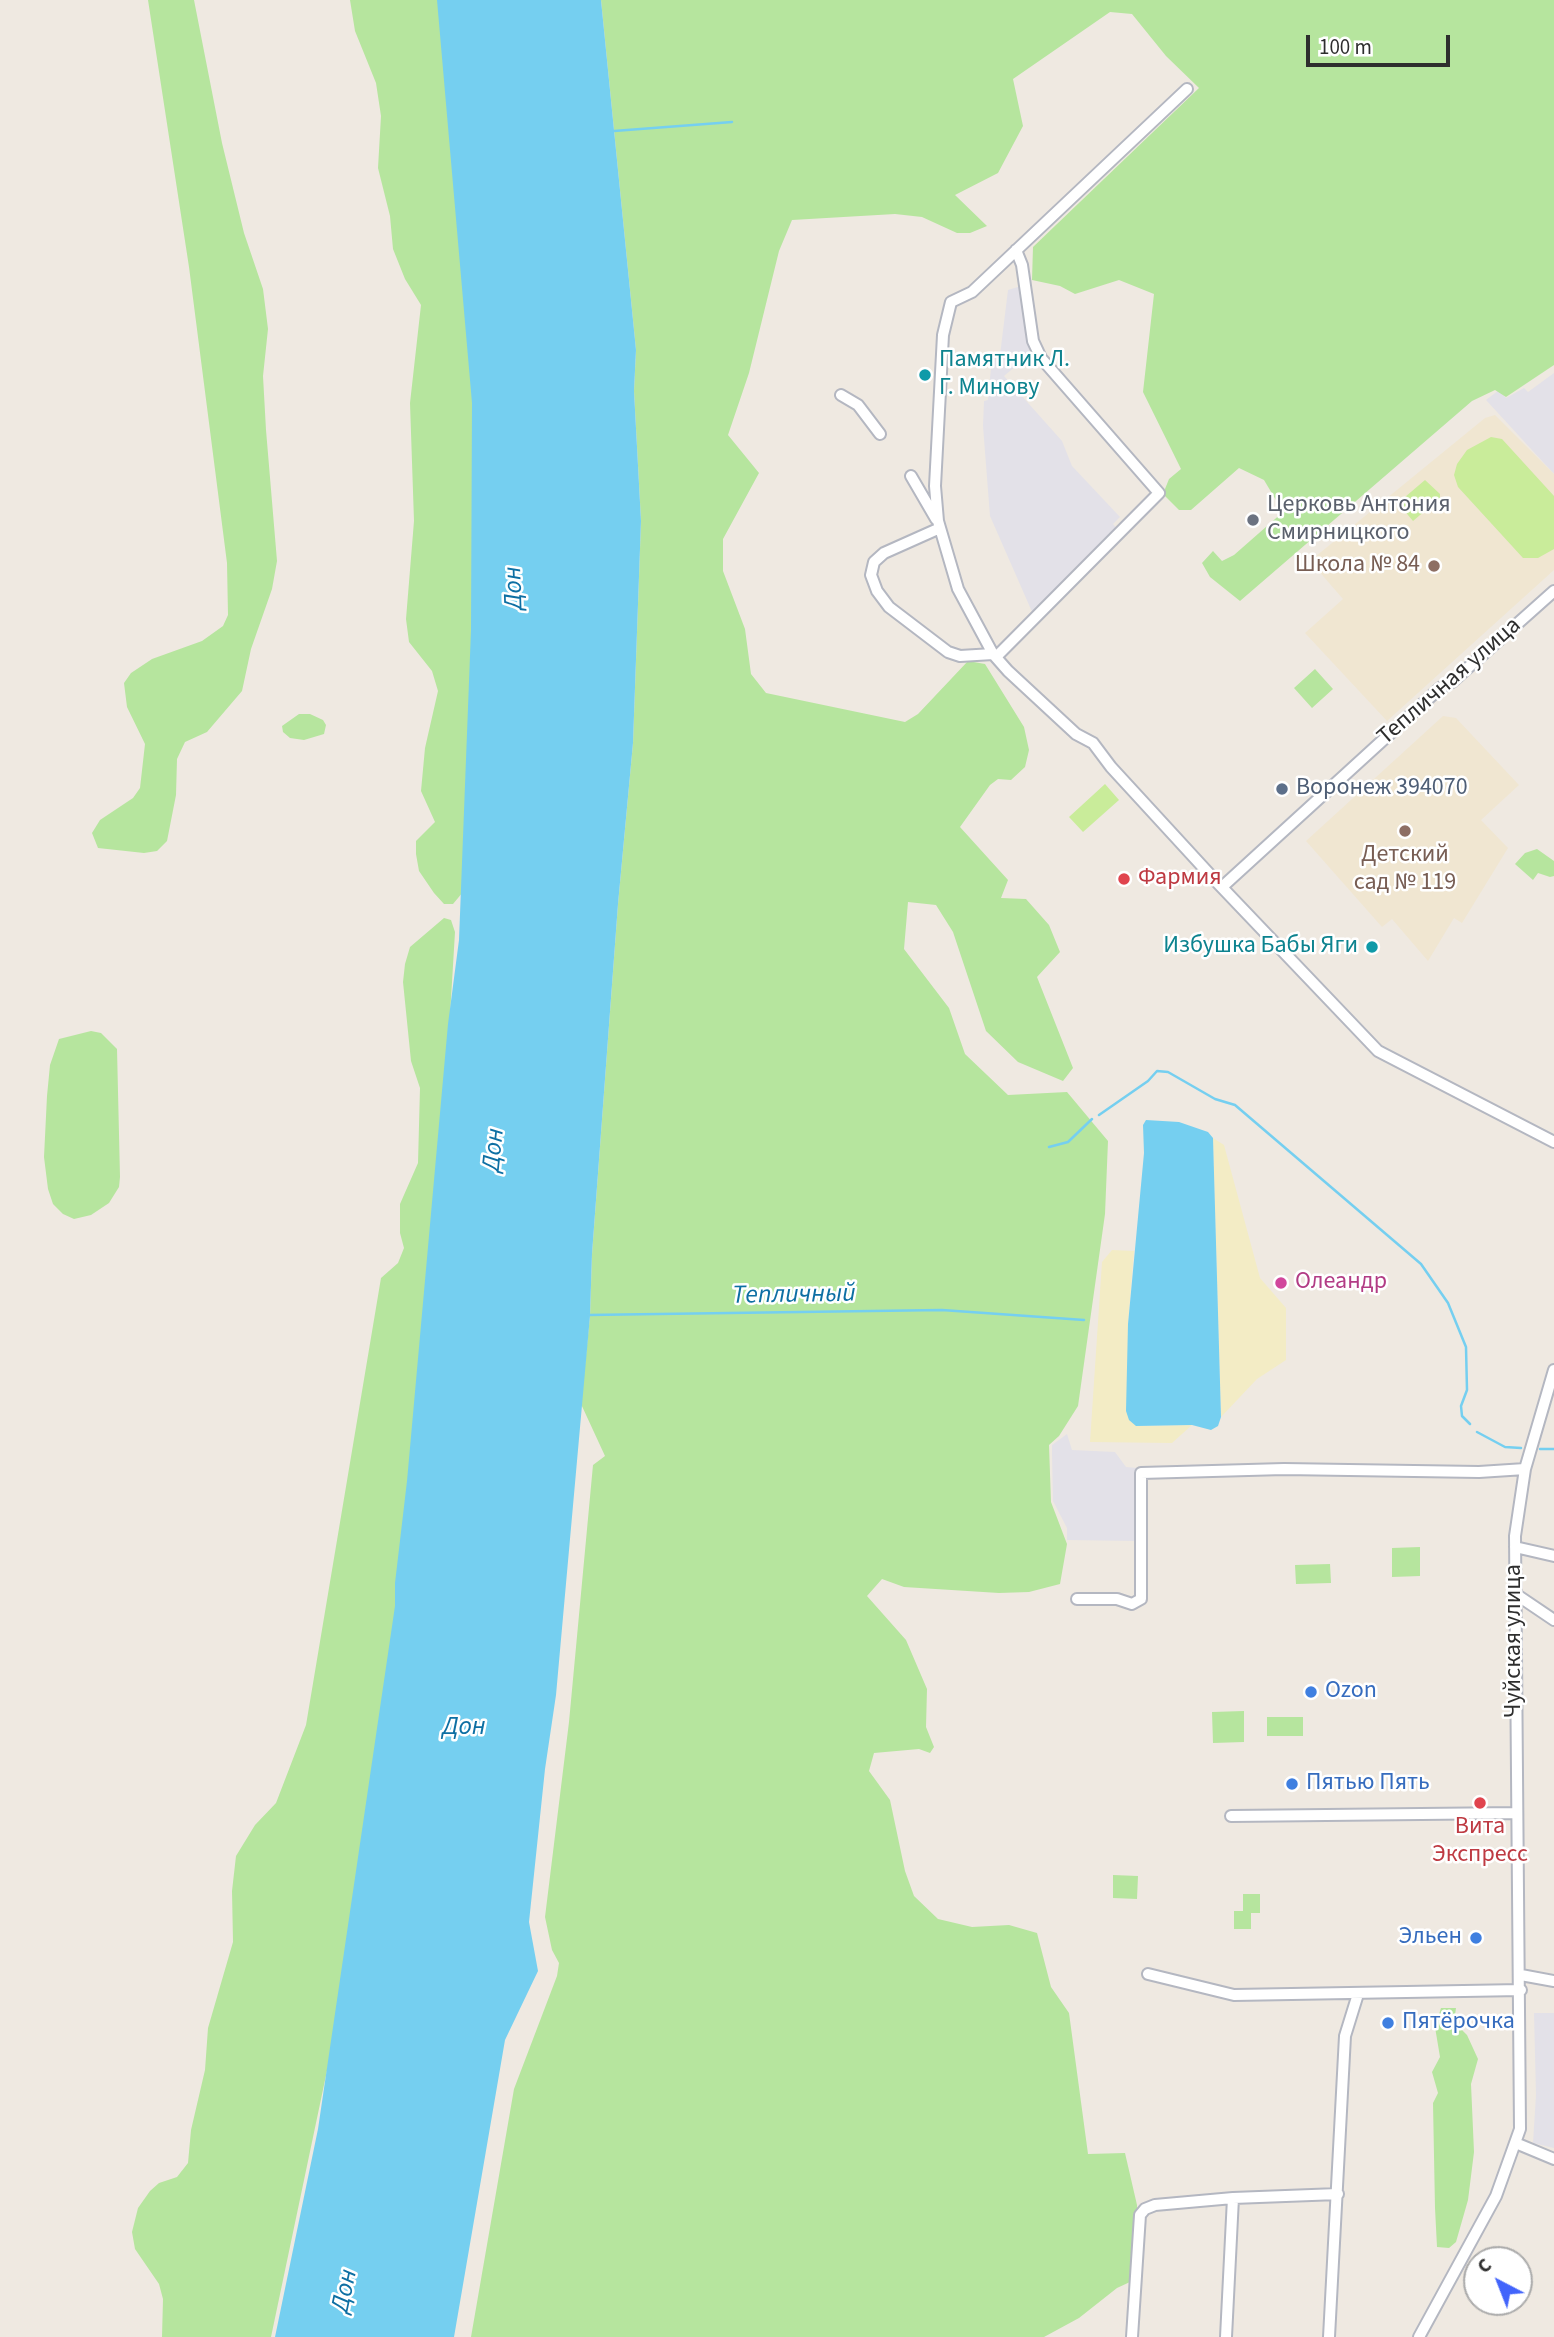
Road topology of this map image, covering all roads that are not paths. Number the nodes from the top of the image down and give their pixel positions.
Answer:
1 (1187, 89) dead end
2 (1016, 250) junction
3 (841, 395) dead end
4 (880, 433) dead end
5 (911, 476) dead end
6 (939, 524) junction
7 (1554, 591) edge
8 (994, 655) junction
9 (1222, 887) junction
10 (1554, 1142) edge
11 (1554, 1370) edge
12 (1525, 1469) junction
13 (1515, 1547) junction
14 (1554, 1556) edge
15 (1514, 1593) junction
16 (1077, 1599) dead end
17 (1554, 1620) edge
18 (1516, 1813) junction
19 (1231, 1816) dead end
20 (1148, 1974) dead end
21 (1521, 1975) junction
22 (1554, 1981) edge
23 (1521, 1990) junction
24 (1358, 1994) junction
25 (1518, 2144) junction
26 (1554, 2159) edge
27 (1338, 2194) junction
28 (1233, 2198) junction
29 (1132, 2337) edge
30 (1226, 2337) edge
31 (1329, 2337) edge
32 (1419, 2337) edge

1 - 2 street
2 - 6 street
2 - 8 street
3 - 4 street
5 - 6 street
6 - 8 street
6 - 8 street
7 - 9 street, Тепличная улица
8 - 9 street
9 - 10 street
11 - 12 street
12 - 13 street, Чуйская улица
12 - 16 street
13 - 14 street
13 - 15 street, Чуйская улица
15 - 17 street
15 - 18 street, Чуйская улица
18 - 19 street
18 - 21 street, Чуйская улица
20 - 24 street
21 - 22 street
21 - 23 street, Чуйская улица
23 - 24 street
23 - 25 street, Чуйская улица
24 - 27 street
25 - 26 street
25 - 32 street, Чуйская улица
27 - 28 street
27 - 31 street
28 - 29 street
28 - 30 street

